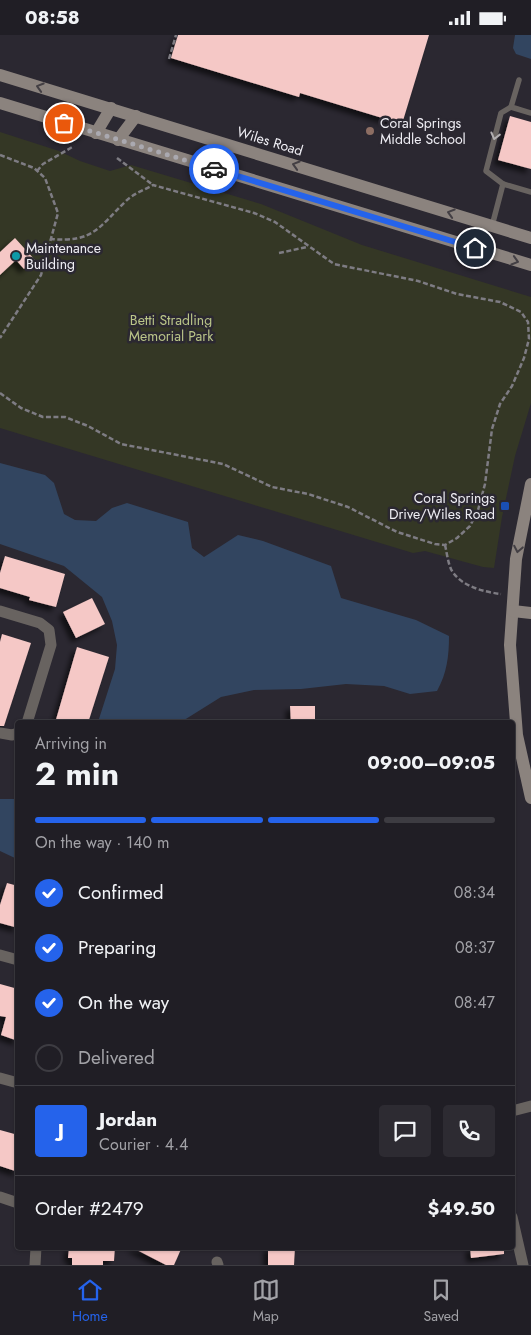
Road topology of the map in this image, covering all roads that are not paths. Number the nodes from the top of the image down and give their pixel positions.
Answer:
1 (0, 75) edge
2 (519, 80) dead end
3 (0, 103) edge
4 (511, 107) junction
5 (111, 108) junction
6 (531, 113) edge
7 (136, 116) junction
8 (96, 133) junction
9 (118, 140) junction
10 (504, 184) junction
11 (531, 192) edge
12 (492, 226) junction
13 (531, 237) edge
14 (531, 265) edge
15 (531, 484) edge
16 (0, 611) edge
17 (513, 611) junction
18 (531, 613) edge
19 (28, 720) edge
20 (0, 733) edge
21 (15, 734) edge
22 (531, 798) edge
23 (0, 955) edge
24 (15, 959) edge
25 (0, 1078) edge
26 (15, 1082) edge
27 (531, 1106) edge
28 (515, 1110) edge
29 (0, 1197) edge
30 (15, 1202) edge
31 (515, 1230) edge
32 (36, 1250) edge
33 (35, 1265) edge
34 (523, 1265) edge

5 -> 1 main road, Wiles Road
2 - 4 lane
3 - 8 main road
4 - 6 lane
4 -> 10 lane
5 - 7 main road, Wiles Road
5 - 8 main road
7 - 9 main road
12 -> 7 main road, Wiles Road
8 - 9 main road
9 -> 14 main road
10 - 11 lane
10 - 12 lane
12 - 13 main road, Wiles Road
15 -> 17 main road
16 - 19 street
17 - 18 main road
17 - 22 main road
20 - 21 street
23 - 24 street
25 - 26 street
27 - 28 street
29 - 30 street
31 - 34 street
32 - 33 street

